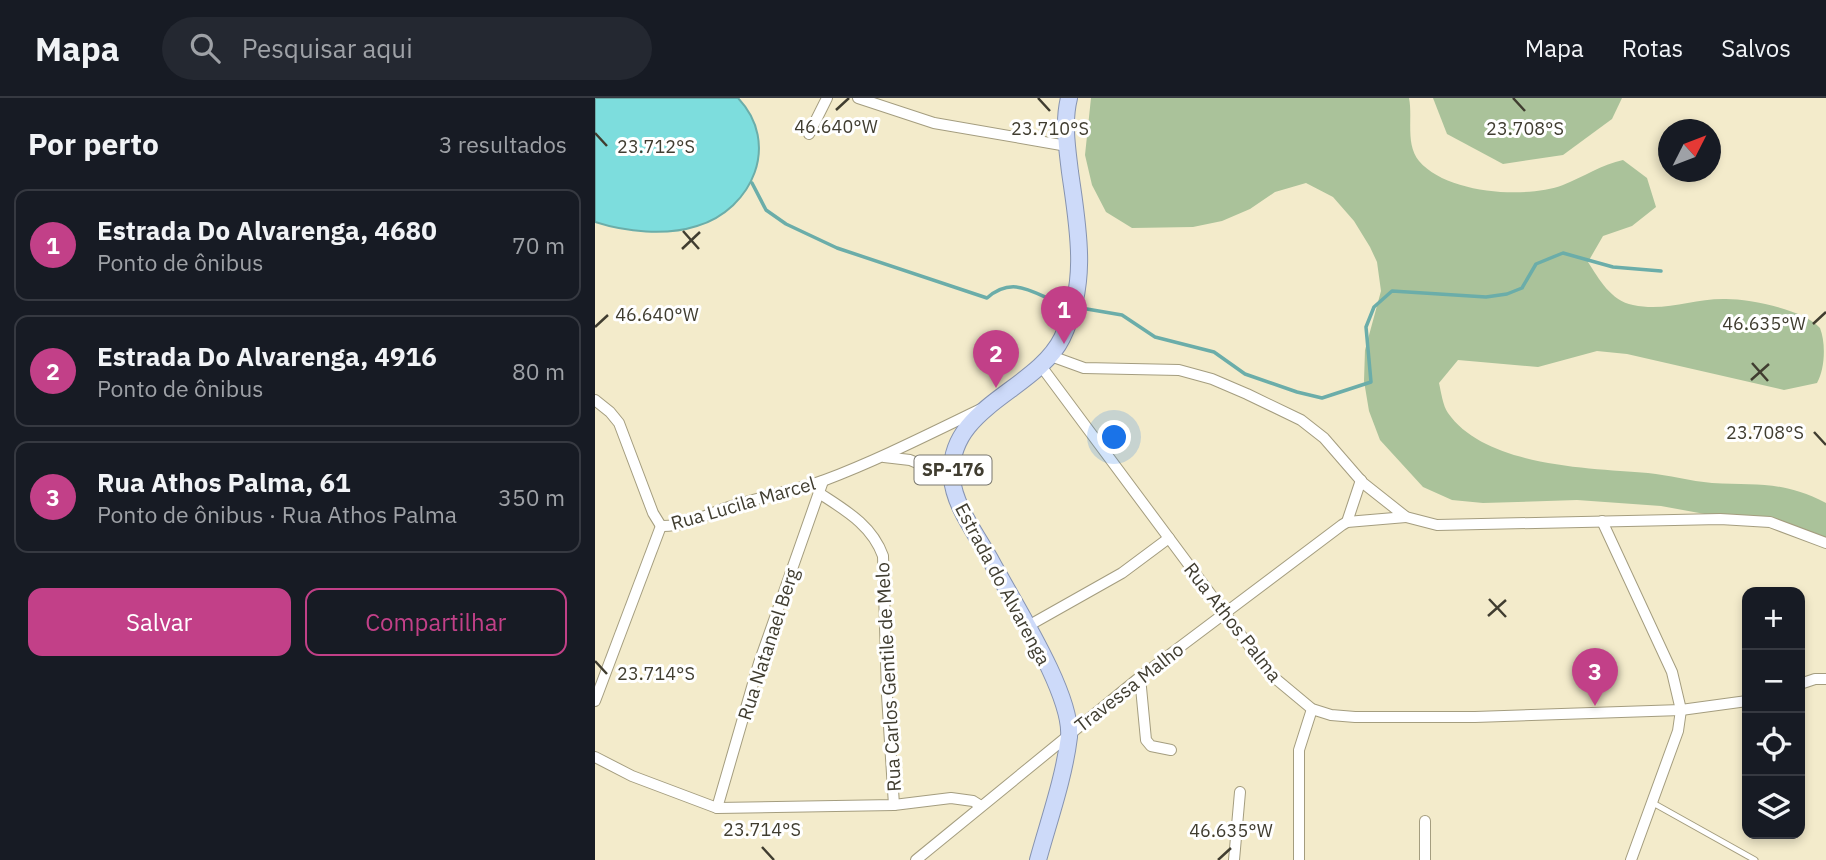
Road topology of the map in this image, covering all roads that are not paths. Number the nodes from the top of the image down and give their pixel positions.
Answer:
1 (827, 98) edge
2 (858, 98) edge
3 (1069, 98) edge
4 (809, 134) dead end
5 (1067, 146) junction
6 (1046, 361) junction
7 (991, 404) junction
8 (598, 405) edge
9 (881, 457) junction
10 (952, 478) junction
11 (1361, 480) junction
12 (823, 481) junction
13 (819, 494) junction
14 (1406, 517) junction
15 (1602, 521) junction
16 (1347, 522) junction
17 (661, 526) junction
18 (1168, 538) junction
19 (1826, 543) edge
20 (1224, 614) junction
21 (1028, 626) junction
22 (1139, 677) junction
23 (1826, 680) edge
24 (1805, 682) edge
25 (595, 701) edge
26 (1742, 702) edge
27 (1312, 709) junction
28 (1681, 710) junction
29 (1069, 735) junction
30 (1171, 750) dead end
31 (595, 757) edge
32 (1240, 792) dead end
33 (1653, 803) junction
34 (894, 805) junction
35 (981, 806) junction
36 (717, 808) junction
37 (1425, 821) dead end
38 (916, 860) edge
39 (1038, 860) edge
40 (1234, 860) edge
41 (1299, 860) edge
42 (1425, 860) edge
43 (1630, 860) edge
44 (1755, 860) edge

1 - 4 street
2 - 5 street
3 - 5 main road, Estrada do Alvarenga / SP-176
5 - 6 main road, Estrada do Alvarenga / SP-176
6 - 7 main road, Estrada do Alvarenga / SP-176
6 - 11 street
6 - 18 street, Rua Athos Palma
7 - 9 street, Rua Lucila Marcel
7 - 10 main road, Estrada do Alvarenga / SP-176
8 - 17 street, Rua Lucila Marcel
9 - 10 street
9 - 12 street, Rua Lucila Marcel
10 - 21 main road, Estrada do Alvarenga / SP-176
11 - 14 street
11 - 16 street
12 - 13 street, Rua Natanael Berg
12 - 17 street, Rua Lucila Marcel
13 - 34 street, Rua Carlos Gentile de Melo
13 - 36 street, Rua Natanael Berg
14 - 15 street
14 - 16 street
15 - 19 street
15 - 28 street
16 - 20 street, Travessa Malho
17 - 25 street
18 - 20 street, Rua Athos Palma
18 - 21 street
20 - 22 street, Travessa Malho
20 - 27 street, Rua Athos Palma
21 - 29 main road, Estrada do Alvarenga / SP-176
22 - 29 street, Travessa Malho
22 - 30 street
23 - 24 street
26 - 28 street, Rua Athos Palma
27 - 28 street, Rua Athos Palma
27 - 41 street
28 - 33 street
29 - 35 street, Travessa Malho
29 - 39 main road, Estrada do Alvarenga / SP-176
31 - 36 street
32 - 40 street
33 - 43 street
33 - 44 lane
34 - 35 street
34 - 36 street
35 - 38 street, Travessa Malho
37 - 42 street

